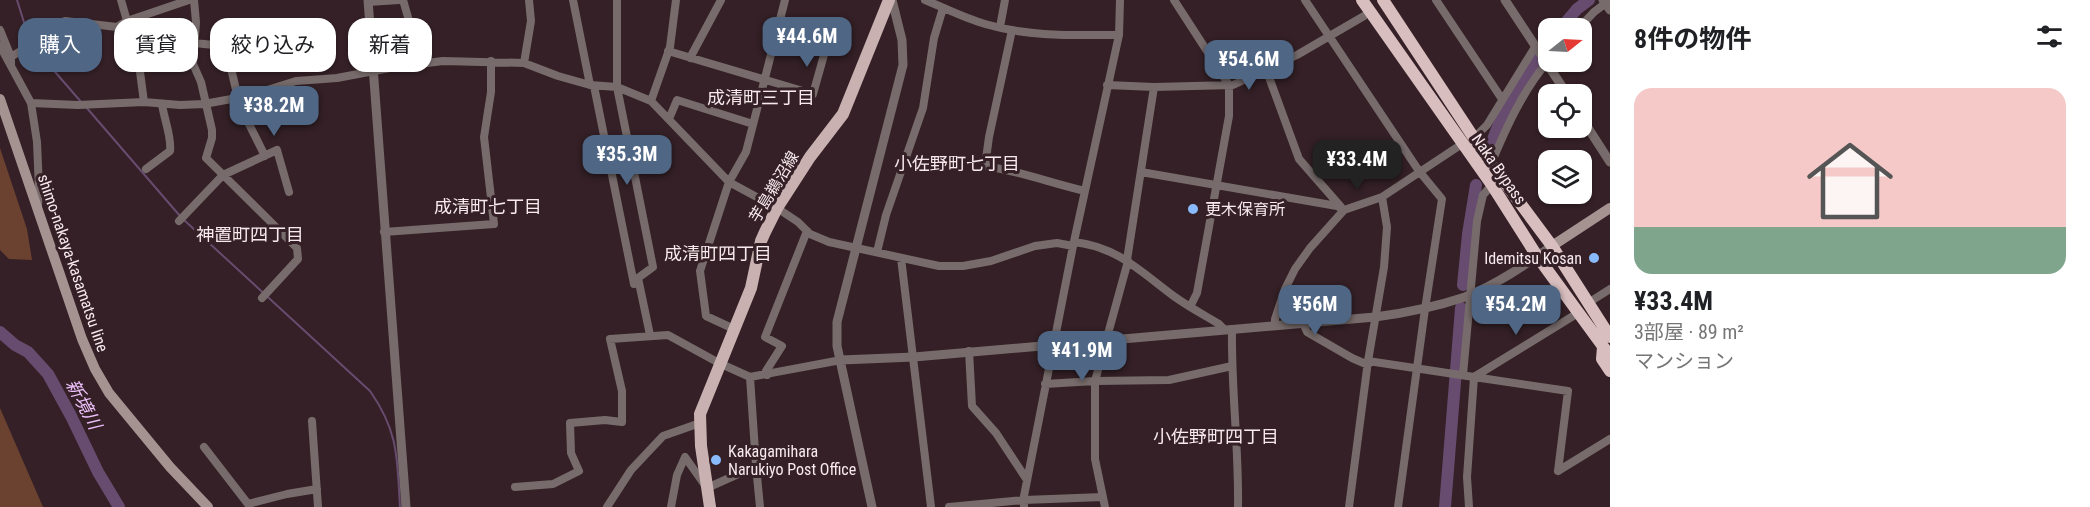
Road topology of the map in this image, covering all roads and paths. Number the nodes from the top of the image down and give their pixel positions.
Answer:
1 (121, 0) edge
2 (189, 0) edge
3 (194, 0) edge
4 (401, 0) edge
5 (529, 0) edge
6 (573, 0) edge
7 (617, 0) edge
8 (676, 0) edge
9 (721, 0) edge
10 (785, 0) edge
11 (890, 0) edge
12 (925, 0) edge
13 (1005, 0) edge
14 (1120, 0) edge
15 (1174, 0) edge
16 (1305, 0) edge
17 (1362, 0) edge
18 (1383, 0) edge
19 (1436, 0) edge
20 (1505, 0) edge
21 (368, 1) edge
22 (935, 2) edge
23 (1607, 3) edge
24 (943, 8) junction
25 (1364, 16) dead end
26 (129, 18) edge
27 (136, 18) edge
28 (196, 18) edge
29 (369, 18) edge
30 (408, 18) edge
31 (1590, 18) edge
32 (114, 27) edge
33 (1000, 27) junction
34 (0, 30) edge
35 (1012, 30) junction
36 (1119, 35) junction
37 (776, 38) junction
38 (1329, 38) junction
39 (198, 43) edge
40 (0, 46) edge
41 (668, 51) junction
42 (1538, 51) edge
43 (11, 57) junction
44 (690, 58) junction
45 (491, 61) junction
46 (1538, 61) edge
47 (432, 63) edge
48 (524, 63) junction
49 (1538, 65) edge
50 (1266, 69) junction
51 (12, 70) junction
52 (139, 72) edge
53 (197, 72) edge
54 (373, 72) joint
55 (764, 81) junction
56 (1107, 85) junction
57 (1229, 85) junction
58 (592, 86) junction
59 (617, 87) junction
60 (1154, 87) junction
61 (237, 98) junction
62 (0, 99) edge
63 (1502, 99) junction
64 (651, 101) junction
65 (144, 102) junction
66 (31, 103) junction
67 (162, 104) junction
68 (204, 104) junction
69 (669, 119) junction
70 (753, 124) junction
71 (1592, 134) edge
72 (1474, 138) junction
73 (1462, 144) junction
74 (265, 156) junction
75 (1610, 162) edge
76 (1491, 164) junction
77 (146, 169) dead end
78 (1419, 171) junction
79 (1141, 172) junction
80 (222, 175) junction
81 (729, 182) junction
82 (1215, 185) junction
83 (1492, 185) junction
84 (1085, 191) junction
85 (289, 192) dead end
86 (1382, 197) junction
87 (37, 208) junction
88 (777, 208) junction
89 (1610, 208) edge
90 (1344, 210) junction
91 (181, 219) dead end
92 (807, 231) junction
93 (384, 232) junction
94 (1073, 244) junction
95 (855, 246) junction
96 (1552, 246) junction
97 (877, 252) junction
98 (1537, 256) junction
99 (901, 258) junction
100 (1127, 260) junction
101 (1610, 289) edge
102 (1469, 295) junction
103 (264, 296) dead end
104 (642, 300) junction
105 (1190, 307) junction
106 (1591, 308) junction
107 (1425, 309) junction
108 (1578, 314) junction
109 (1375, 317) junction
110 (1302, 323) junction
111 (1275, 325) junction
112 (1610, 325) edge
113 (734, 329) junction
114 (1228, 329) junction
115 (650, 335) junction
116 (1107, 340) junction
117 (1606, 341) edge
118 (1053, 344) junction
119 (969, 351) junction
120 (1610, 356) edge
121 (914, 357) junction
122 (841, 360) junction
123 (719, 363) junction
124 (1368, 363) junction
125 (1232, 366) junction
126 (1417, 369) junction
127 (1610, 370) edge
128 (1458, 374) junction
129 (766, 375) junction
130 (750, 377) junction
131 (1474, 377) junction
132 (1095, 381) junction
133 (1045, 384) junction
134 (312, 421) dead end
135 (700, 423) junction
136 (1610, 433) edge
137 (1608, 442) edge
138 (204, 447) dead end
139 (756, 466) junction
140 (1027, 480) junction
141 (514, 487) dead end
142 (707, 488) junction
143 (317, 489) junction
144 (1103, 497) junction
145 (1024, 503) edge
146 (208, 507) edge
147 (318, 507) edge
148 (406, 507) edge
149 (607, 507) edge
150 (672, 507) edge
151 (710, 507) edge
152 (760, 507) edge
153 (872, 507) edge
154 (931, 507) edge
155 (949, 507) edge
156 (1105, 507) edge
157 (1238, 507) edge
158 (1349, 507) edge
159 (1398, 507) edge
160 (1470, 507) edge

1 - 26 street
2 - 27 street
3 - 28 street
4 - 21 street
4 - 30 street
5 - 48 street
6 - 58 street
7 - 59 street
8 - 41 street
9 - 44 street
10 - 37 street
11 - 88 main road, 芋島鵜沼線
11 - 95 street
12 - 22 street
13 - 33 street
14 - 36 street
15 - 57 street
16 - 38 street
17 - 73 highway, Naka Bypass
18 - 72 highway, Naka Bypass
19 - 63 street
20 - 42 street
21 - 29 street
22 - 24 street
23 - 31 street
24 - 33 street
24 - 97 street
25 - 38 street
32 - 43 street
33 - 35 street
34 - 43 street
35 - 36 street
35 - 84 street
36 - 56 street
37 - 55 street
37 - 55 street
38 - 50 street
38 - 78 street
39 - 61 street
40 - 51 street
41 - 44 street
41 - 64 street
43 - 51 street
44 - 55 street
45 - 47 street
45 - 48 street
45 - 93 street
46 - 63 street
48 - 58 street
49 - 76 street
50 - 57 street
50 - 90 street
51 - 66 street
52 - 65 street
53 - 68 street
54 - 61 street
54 - 93 street
55 - 70 street
56 - 60 street
56 - 84 street
57 - 60 street
57 - 82 street
58 - 59 street
58 - 104 street
59 - 64 street
59 - 104 street
60 - 79 street
61 - 68 street
61 - 74 street
62 - 87 main road, shimo-nakaya-kasamatsu line
63 - 72 street
64 - 69 street
65 - 66 street
65 - 67 street
66 - 87 street
67 - 68 street
67 - 77 street
68 - 80 street
69 - 70 street
69 - 81 street
70 - 81 street
71 - 75 street
72 - 76 highway, Naka Bypass
73 - 78 street
73 - 83 highway, Naka Bypass
74 - 80 street
74 - 85 street
76 - 96 highway, Naka Bypass
78 - 86 street
78 - 107 street
79 - 82 street
79 - 100 street
80 - 91 street
80 - 103 street
81 - 88 street
81 - 113 street
82 - 90 street
82 - 105 street
83 - 98 highway, Naka Bypass
83 - 102 street
84 - 94 street
86 - 90 street
86 - 109 street
87 - 146 main road, shimo-nakaya-kasamatsu line
88 - 92 street
88 - 113 main road, 芋島鵜沼線
89 - 96 main road
90 - 111 street
92 - 95 street
92 - 129 street
93 - 148 street
94 - 99 street
94 - 100 street
94 - 118 street
95 - 97 street
95 - 122 street
96 - 98 street
96 - 106 highway, Naka Bypass
97 - 99 street
98 - 102 street
98 - 108 highway, Naka Bypass
99 - 121 street
100 - 105 street
100 - 116 street
101 - 106 street
102 - 107 street
102 - 128 street
104 - 115 street
105 - 114 street
106 - 112 highway
106 - 117 highway, Naka Bypass
107 - 109 street
107 - 126 street
108 - 117 highway, Naka Bypass
108 - 131 street
109 - 110 street
109 - 124 street
110 - 111 street
110 - 124 street
111 - 114 street
113 - 123 main road, 芋島鵜沼線
114 - 116 street
114 - 125 street
115 - 123 street
115 - 141 street
116 - 118 street
116 - 132 street
117 - 120 highway, Naka Bypass
117 - 127 highway
118 - 119 street
118 - 133 street
119 - 121 street
119 - 140 street
121 - 122 street
121 - 154 street
122 - 129 street
122 - 153 street
123 - 130 street
123 - 135 main road, 芋島鵜沼線
124 - 126 street
124 - 158 street
125 - 132 street
125 - 157 street
126 - 128 street
126 - 159 street
128 - 131 street
129 - 130 street
130 - 139 street
131 - 137 street
131 - 160 street
132 - 133 street
132 - 144 street
133 - 140 street
134 - 143 street
135 - 142 main road, 芋島鵜沼線
135 - 149 street
136 - 137 street
138 - 143 street
139 - 142 street
139 - 152 street
140 - 145 street
142 - 150 street
142 - 151 main road, 芋島鵜沼線
143 - 147 street
144 - 145 street
144 - 156 street
145 - 155 street

